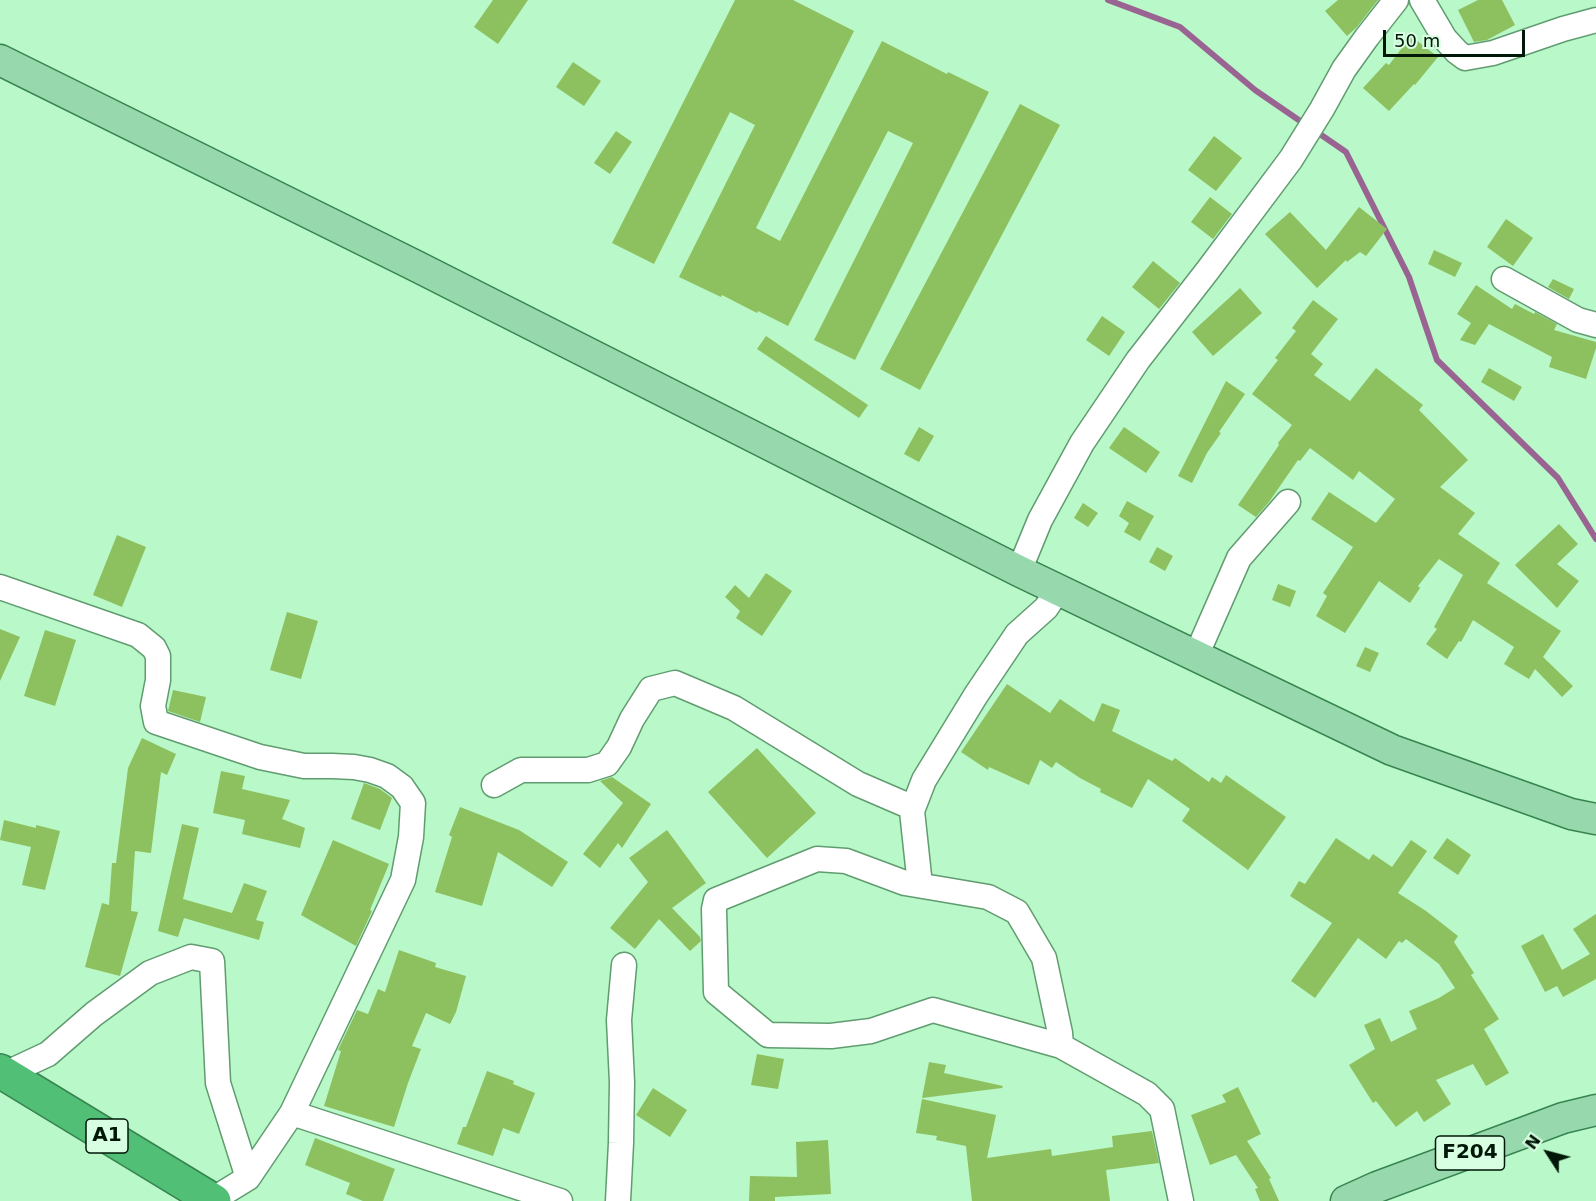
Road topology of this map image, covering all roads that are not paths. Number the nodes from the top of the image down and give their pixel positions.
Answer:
1 (1396, 0) edge
2 (1422, 0) edge
3 (1596, 20) edge
4 (0, 60) edge
5 (1504, 279) dead end
6 (1596, 325) edge
7 (1288, 502) dead end
8 (1019, 571) junction
9 (0, 587) edge
10 (1058, 590) junction
11 (1196, 656) junction
12 (494, 785) dead end
13 (912, 811) junction
14 (1596, 819) edge
15 (920, 885) junction
16 (624, 965) dead end
17 (1061, 1046) junction
18 (2, 1073) edge
19 (1596, 1110) edge
20 (292, 1113) junction
21 (248, 1178) junction
22 (213, 1201) edge
23 (560, 1201) edge
24 (618, 1201) edge
25 (1181, 1201) edge
26 (1346, 1201) edge

1 - 8 street
2 - 3 street
4 - 8 main road
5 - 6 street
7 - 11 street
8 - 10 main road
9 - 20 street
10 - 11 main road
10 - 13 street
11 - 14 main road
12 - 13 street
13 - 15 street
15 - 17 street
15 - 17 street
16 - 24 street
17 - 25 street
18 - 21 street
18 - 22 highway, A1
19 - 26 main road, F204
20 - 21 street
20 - 23 street
21 - 22 street

